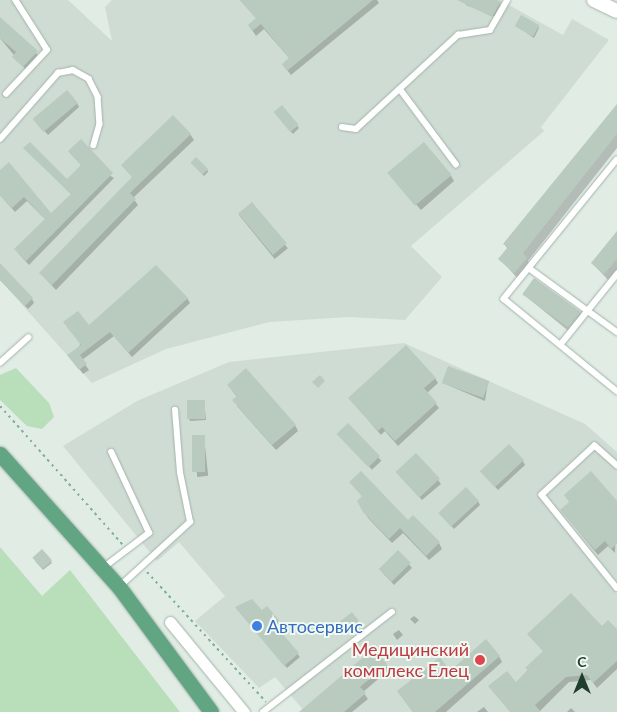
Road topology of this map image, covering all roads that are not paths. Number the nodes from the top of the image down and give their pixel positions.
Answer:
1 (14, 0) edge
2 (507, 0) edge
3 (594, 0) edge
4 (617, 11) edge
5 (400, 89) junction
6 (6, 94) dead end
7 (342, 127) dead end
8 (0, 139) edge
9 (94, 145) dead end
10 (617, 160) edge
11 (456, 164) dead end
12 (529, 268) junction
13 (617, 274) edge
14 (588, 311) junction
15 (617, 332) edge
16 (28, 338) dead end
17 (561, 344) junction
18 (0, 364) edge
19 (617, 391) edge
20 (175, 410) dead end
21 (111, 452) dead end
22 (0, 454) edge
23 (617, 466) edge
24 (102, 568) junction
25 (119, 586) junction
26 (617, 588) edge
27 (392, 612) dead end
28 (170, 622) dead end
29 (211, 712) edge
30 (244, 712) edge
31 (263, 712) edge

1 - 6 lane
2 - 5 lane
3 - 4 street
5 - 7 lane
5 - 11 lane
8 - 9 lane
10 - 12 lane
12 - 14 lane
12 - 17 lane
13 - 14 lane
14 - 15 lane
14 - 17 lane
16 - 18 lane
17 - 19 lane
20 - 25 lane
21 - 24 lane
22 - 24 main road
23 - 26 lane
24 - 25 main road
25 - 29 main road
27 - 31 lane
28 - 30 street

